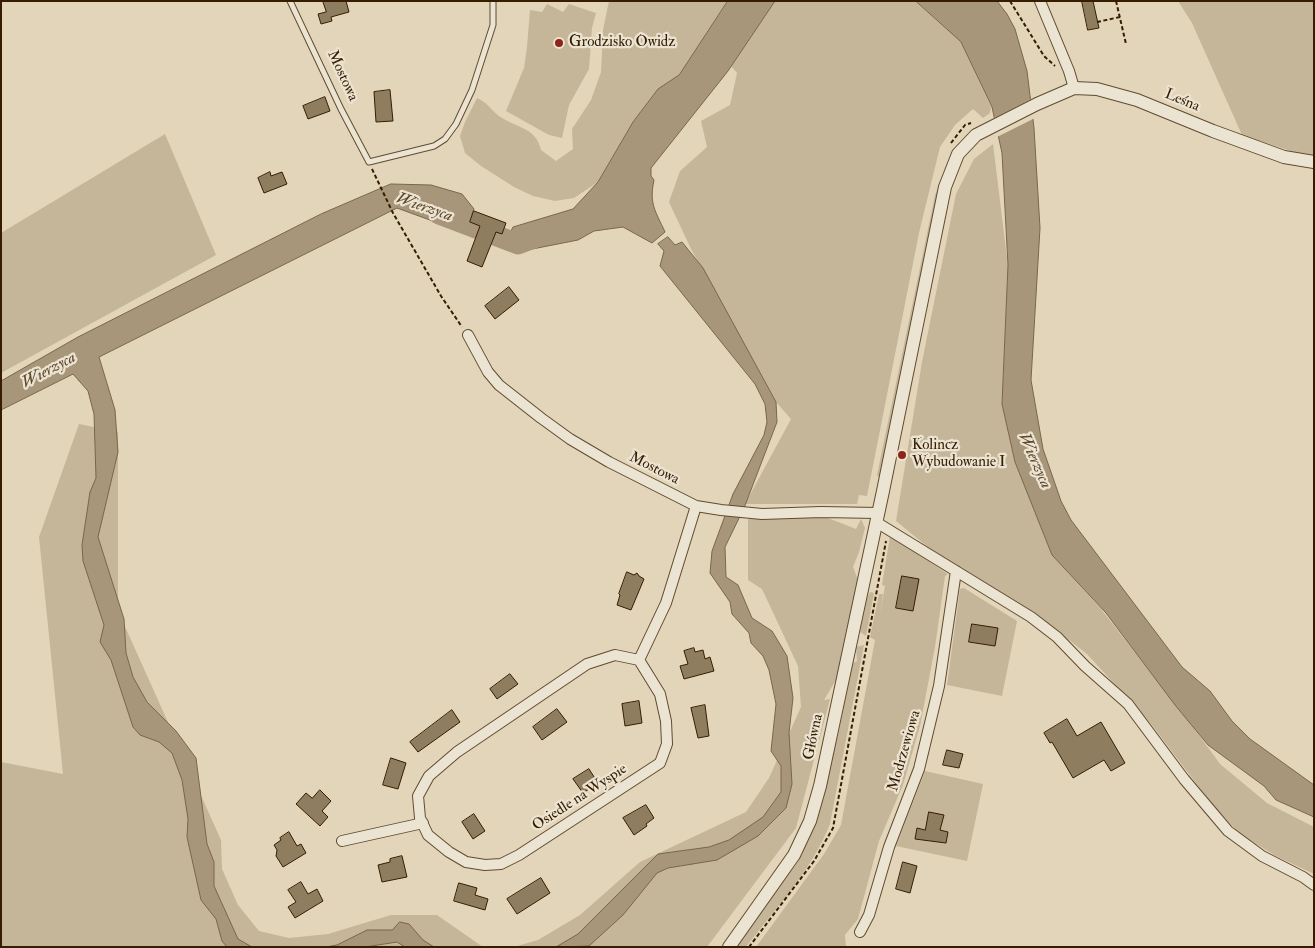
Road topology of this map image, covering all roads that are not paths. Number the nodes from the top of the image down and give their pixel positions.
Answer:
1 (290, 1) edge
2 (493, 1) edge
3 (1040, 1) edge
4 (1074, 88) junction
5 (993, 127) joint
6 (1314, 162) edge
7 (468, 335) road end
8 (696, 506) junction
9 (877, 518) junction
10 (956, 571) junction
11 (638, 660) junction
12 (423, 823) junction
13 (342, 841) dead end
14 (1314, 885) edge
15 (860, 932) dead end
16 (730, 947) edge

1 - 2 lane, Mostowa
3 - 4 street
4 - 5 street, Leśna
4 - 6 street, Leśna
5 - 9 street, Główna
7 - 8 street, Mostowa
8 - 9 street, Mostowa
8 - 11 street
9 - 10 street
9 - 16 street, Główna
10 - 14 street
10 - 15 street, Modrzewiowa
11 - 12 street, Osiedle na Wyspie
11 - 12 street, Osiedle na Wyspie
12 - 13 street

